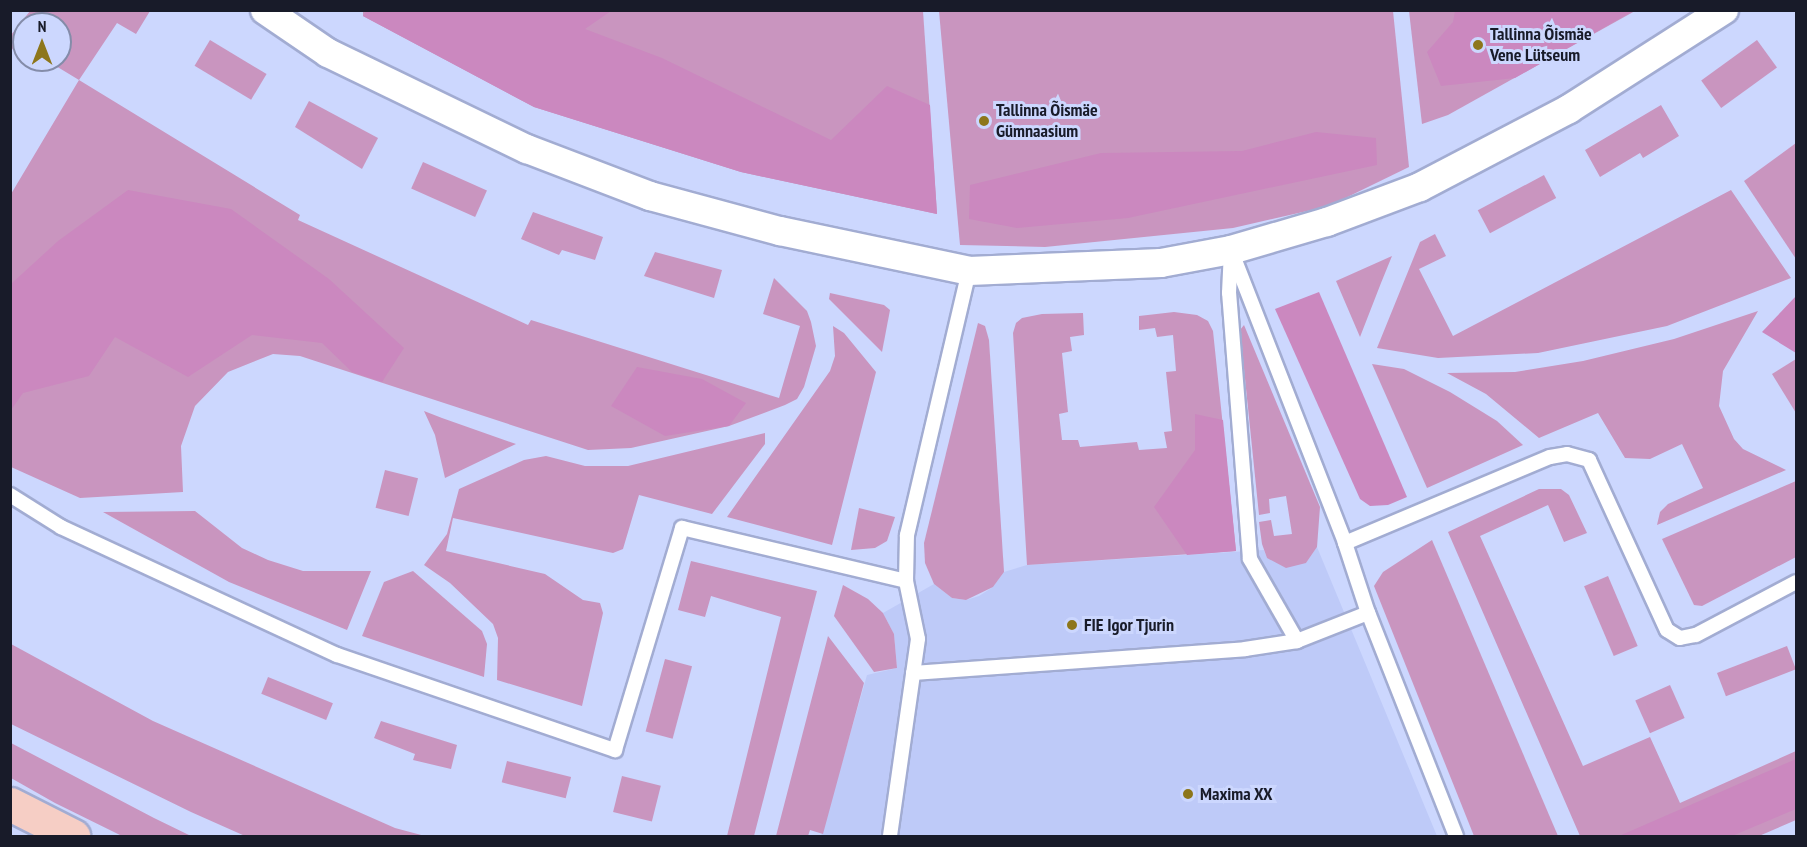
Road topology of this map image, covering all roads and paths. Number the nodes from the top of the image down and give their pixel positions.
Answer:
1 (265, 10) edge
2 (1724, 10) edge
3 (1231, 250) junction
4 (969, 272) junction
5 (10, 495) edge
6 (1345, 543) junction
7 (906, 581) junction
8 (1797, 582) edge
9 (1368, 613) junction
10 (1297, 641) junction
11 (913, 674) junction
12 (10, 804) edge
13 (73, 837) edge
14 (890, 837) edge
15 (1456, 837) edge

1 - 4 street
2 - 3 street
3 - 4 street
3 - 6 lane
3 - 10 lane
4 - 7 lane
5 - 7 lane
6 - 8 lane
6 - 9 lane
7 - 11 lane
9 - 10 lane
9 - 15 lane
10 - 11 lane
11 - 14 lane
12 - 13 main road

